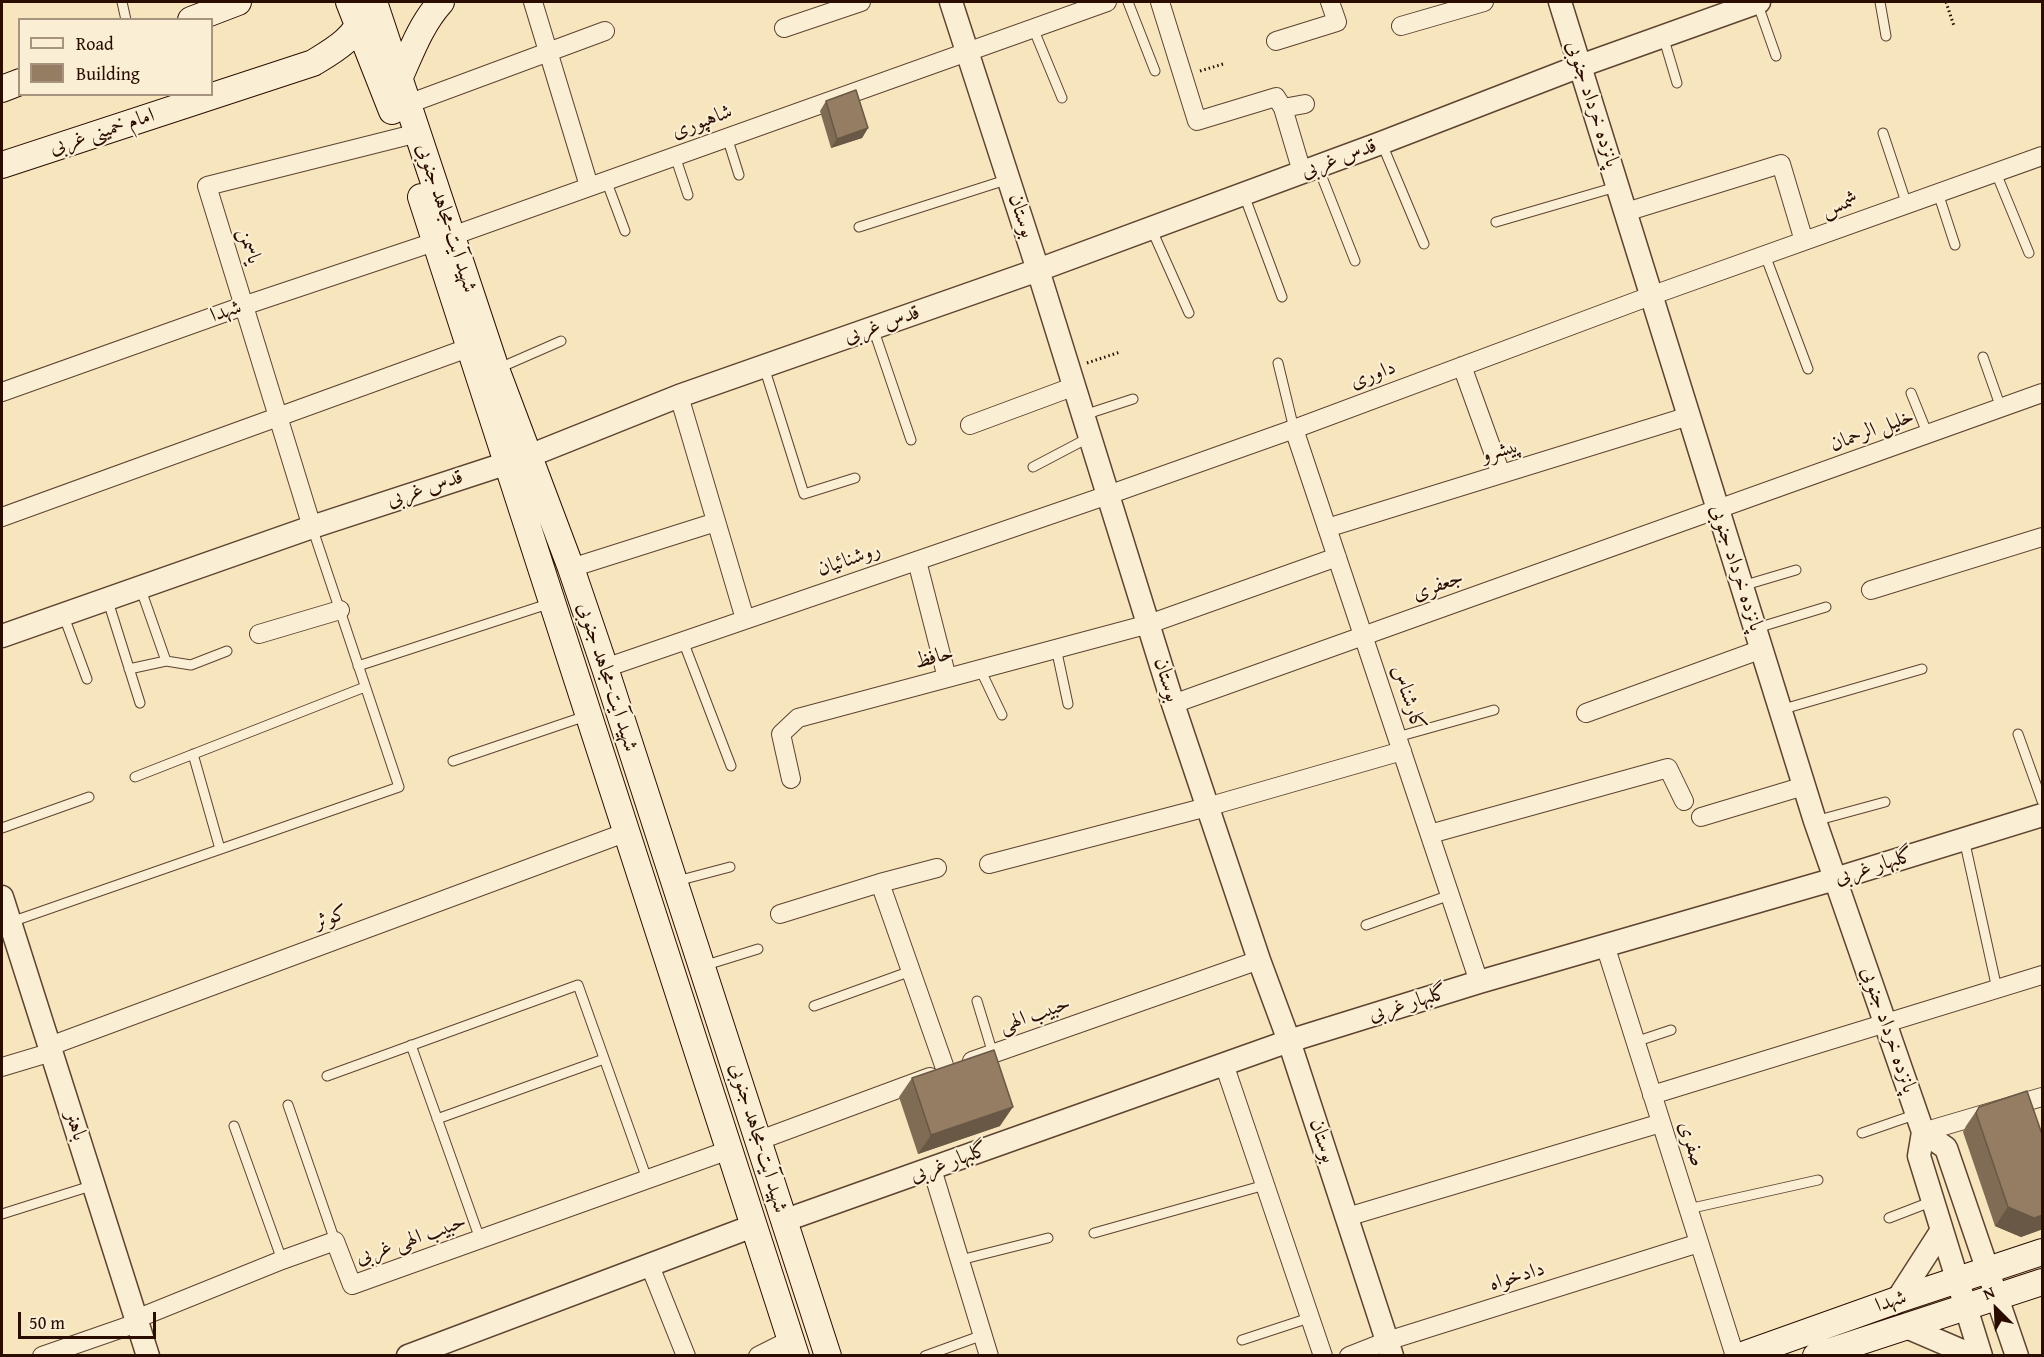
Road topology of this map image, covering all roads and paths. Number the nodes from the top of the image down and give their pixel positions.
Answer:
1 (122, 2) edge
2 (238, 2) edge
3 (349, 2) edge
4 (371, 2) edge
5 (441, 2) edge
6 (533, 2) edge
7 (861, 2) edge
8 (951, 2) edge
9 (1107, 2) edge
10 (1128, 2) edge
11 (1160, 2) edge
12 (1330, 2) edge
13 (1484, 2) edge
14 (1560, 2) edge
15 (1758, 2) edge
16 (1880, 2) edge
17 (1946, 2) edge
18 (126, 18) edge
19 (195, 18) edge
20 (1401, 26) dead end
21 (1954, 26) dead end
22 (359, 27) junction
23 (784, 28) dead end
24 (1033, 28) junction
25 (605, 31) dead end
26 (1663, 36) junction
27 (1886, 36) dead end
28 (1276, 41) dead end
29 (967, 51) junction
30 (549, 54) junction
31 (1776, 56) dead end
32 (314, 63) junction
33 (1223, 64) dead end
34 (1580, 66) junction
35 (1155, 71) dead end
36 (1184, 77) junction
37 (391, 80) junction
38 (1677, 82) dead end
39 (18, 83) edge
40 (2, 88) edge
41 (1062, 98) dead end
42 (408, 104) junction
43 (1305, 104) dead end
44 (1283, 108) junction
45 (1883, 133) dead end
46 (410, 135) junction
47 (728, 137) junction
48 (1381, 143) junction
49 (675, 156) junction
50 (2043, 156) edge
51 (2, 165) edge
52 (1310, 169) junction
53 (1996, 173) junction
54 (739, 175) dead end
55 (1009, 179) junction
56 (598, 183) junction
57 (1618, 186) junction
58 (1938, 193) junction
59 (1244, 194) junction
60 (688, 195) dead end
61 (1907, 205) junction
62 (1626, 212) junction
63 (1496, 222) dead end
64 (859, 227) dead end
65 (1151, 228) junction
66 (626, 231) dead end
67 (443, 239) junction
68 (1804, 242) junction
69 (1424, 244) dead end
70 (1955, 245) dead end
71 (2029, 254) dead end
72 (1765, 255) junction
73 (1355, 261) dead end
74 (1038, 270) junction
75 (1653, 295) junction
76 (1282, 297) dead end
77 (243, 306) junction
78 (1189, 313) dead end
79 (873, 328) junction
80 (561, 341) dead end
81 (478, 344) junction
82 (1119, 352) dead end
83 (1983, 357) dead end
84 (1278, 363) dead end
85 (763, 366) junction
86 (1462, 366) junction
87 (496, 369) junction
88 (1808, 369) dead end
89 (1072, 378) junction
90 (2, 392) edge
91 (1911, 393) dead end
92 (2043, 393) edge
93 (679, 396) junction
94 (1133, 399) dead end
95 (2001, 408) junction
96 (1083, 415) junction
97 (278, 416) junction
98 (1689, 416) junction
99 (970, 425) dead end
100 (1293, 429) junction
101 (1928, 435) junction
102 (1090, 437) junction
103 (911, 440) dead end
104 (517, 459) junction
105 (1033, 467) dead end
106 (1502, 474) junction
107 (855, 478) dead end
108 (1108, 495) junction
109 (1717, 510) junction
110 (2, 517) edge
111 (716, 522) junction
112 (312, 527) junction
113 (1328, 528) junction
114 (2043, 537) edge
115 (1337, 557) junction
116 (917, 561) junction
117 (571, 568) junction
118 (1796, 570) dead end
119 (1742, 586) junction
120 (140, 587) junction
121 (1870, 590) dead end
122 (107, 598) junction
123 (551, 603) junction
124 (1826, 607) dead end
125 (340, 610) junction
126 (63, 614) junction
127 (745, 619) junction
128 (1149, 624) junction
129 (259, 634) dead end
130 (2, 636) edge
131 (1364, 636) junction
132 (1759, 639) junction
133 (683, 640) junction
134 (1056, 648) junction
135 (227, 651) dead end
136 (166, 661) junction
137 (358, 666) junction
138 (605, 668) junction
139 (129, 669) junction
140 (980, 669) junction
141 (1922, 669) dead end
142 (947, 678) junction
143 (87, 680) dead end
144 (365, 687) junction
145 (140, 704) dead end
146 (1068, 704) dead end
147 (1173, 704) junction
148 (1494, 710) dead end
149 (1780, 710) junction
150 (1586, 713) dead end
151 (588, 715) junction
152 (1002, 715) dead end
153 (2018, 734) dead end
154 (1400, 744) junction
155 (193, 754) junction
156 (453, 761) dead end
157 (731, 766) dead end
158 (135, 777) dead end
159 (791, 778) dead end
160 (1804, 786) junction
161 (89, 797) dead end
162 (1684, 801) dead end
163 (2043, 801) edge
164 (1885, 802) dead end
165 (1208, 807) junction
166 (2043, 815) edge
167 (1701, 817) dead end
168 (1815, 821) junction
169 (2, 828) edge
170 (627, 832) junction
171 (1430, 834) junction
172 (1964, 839) junction
173 (220, 849) junction
174 (989, 864) dead end
175 (730, 867) dead end
176 (937, 868) dead end
177 (1835, 879) junction
178 (673, 882) junction
179 (880, 883) junction
180 (1450, 895) junction
181 (5, 909) edge
182 (780, 914) dead end
183 (1366, 925) dead end
184 (1605, 945) junction
185 (758, 949) dead end
186 (1259, 960) junction
187 (703, 966) junction
188 (911, 971) junction
189 (2043, 975) edge
190 (1479, 982) junction
191 (1997, 989) junction
192 (977, 1001) dead end
193 (814, 1006) dead end
194 (1886, 1023) junction
195 (1671, 1030) dead end
196 (1289, 1041) junction
197 (1635, 1042) junction
198 (411, 1045) junction
199 (51, 1049) junction
200 (993, 1054) junction
201 (604, 1059) junction
202 (1224, 1064) junction
203 (2, 1067) edge
204 (946, 1071) junction
205 (327, 1076) dead end
206 (1652, 1095) junction
207 (2043, 1097) edge
208 (288, 1105) dead end
209 (437, 1119) junction
210 (1661, 1123) junction
211 (1920, 1123) junction
212 (234, 1126) dead end
213 (1862, 1133) dead end
214 (760, 1140) junction
215 (729, 1150) junction
216 (932, 1169) junction
217 (647, 1179) junction
218 (1818, 1180) dead end
219 (94, 1185) junction
220 (1265, 1185) junction
221 (1933, 1201) junction
222 (1688, 1209) junction
223 (2, 1214) edge
224 (1347, 1217) junction
225 (1889, 1218) dead end
226 (783, 1221) junction
227 (753, 1226) junction
228 (1942, 1230) junction
229 (1094, 1233) dead end
230 (1048, 1238) dead end
231 (480, 1239) junction
232 (334, 1241) junction
233 (1699, 1244) junction
234 (2043, 1251) edge
235 (282, 1260) junction
236 (960, 1260) junction
237 (650, 1266) junction
238 (1988, 1270) junction
239 (1958, 1281) junction
240 (2043, 1282) edge
241 (1998, 1297) junction
242 (1897, 1300) junction
243 (1966, 1307) junction
244 (1309, 1318) junction
245 (136, 1321) junction
246 (1904, 1326) junction
247 (983, 1335) junction
248 (1242, 1340) dead end
249 (793, 1348) edge
250 (1389, 1348) edge
251 (1832, 1353) edge
252 (42, 1356) edge
253 (148, 1356) edge
254 (408, 1356) edge
255 (686, 1356) edge
256 (758, 1356) edge
257 (828, 1356) edge
258 (925, 1356) edge
259 (989, 1356) edge
260 (1323, 1356) edge
261 (1349, 1356) edge
262 (1735, 1356) edge
263 (1740, 1356) edge
264 (1974, 1356) edge
265 (1981, 1356) edge
266 (2017, 1356) edge

1 - 18 lane
2 - 19 main road
3 - 22 main road, شهید آیت-مجاهد جنوبی
4 - 22 main road
4 - 37 main road, شهید آیت-مجاهد جنوبی
5 - 37 main road
6 - 30 street
7 - 23 street
8 - 29 street, بوستان
9 - 24 street, شاهپوری
10 - 35 lane
11 - 36 street
12 - 28 street
13 - 20 street
14 - 34 street, پانزده خرداد جنوبی
15 - 26 street, قدس غربی
15 - 31 lane
16 - 27 lane
17 - 21 path
22 - 32 main road, امام خمینی غربی
22 - 37 main road, شهید آیت-مجاهد جنوبی
24 - 29 street, شاهپوری
24 - 41 lane
25 - 30 street
26 - 34 street, قدس غربی
26 - 38 lane
29 - 47 street, شاهپوری
29 - 55 street, بوستان
30 - 42 street
30 - 56 street
32 - 37 main road
32 - 51 main road, امام خمینی غربی
33 - 36 path
34 - 48 street, قدس غربی
34 - 57 street, پانزده خرداد جنوبی
36 - 44 street
37 - 42 main road, شهید آیت-مجاهد جنوبی
37 - 46 main road, شهید آیت-مجاهد جنوبی
39 - 40 main road
42 - 46 main road, شهید آیت-مجاهد جنوبی
43 - 44 street
44 - 52 street
45 - 61 lane
46 - 67 main road, شهید آیت-مجاهد جنوبی
46 - 77 street, یاسمن
47 - 49 street, شاهپوری
47 - 54 lane
48 - 52 street, قدس غربی
48 - 69 lane
49 - 56 street, شاهپوری
49 - 60 lane
50 - 53 street, شمس
52 - 59 street, قدس غربی
52 - 73 lane
53 - 58 street, شمس
53 - 71 lane
55 - 64 lane
55 - 74 street, بوستان
56 - 66 lane
56 - 67 street, شاهپوری
57 - 62 street, پانزده خرداد جنوبی
57 - 63 lane
58 - 61 street, شمس
58 - 70 lane
59 - 65 street, قدس غربی
59 - 76 lane
61 - 68 street, شمس
62 - 68 street
62 - 75 street, پانزده خرداد جنوبی
65 - 74 street, قدس غربی
65 - 78 lane
67 - 77 street, شهدا
67 - 81 main road, شهید آیت-مجاهد جنوبی
68 - 72 street, شمس
72 - 75 street, شمس
72 - 88 lane
74 - 79 street, قدس غربی
74 - 89 street, بوستان
75 - 86 street, داوری
75 - 98 street, پانزده خرداد جنوبی
77 - 90 street, شهدا
77 - 97 street, یاسمن
79 - 85 street, قدس غربی
79 - 103 lane
80 - 87 lane
81 - 87 main road, شهید آیت-مجاهد جنوبی
81 - 97 street
81 - 104 main road, شهید آیت-مجاهد جنوبی
82 - 89 path
83 - 95 lane
84 - 100 lane
85 - 93 street, قدس غربی
85 - 107 lane
86 - 100 street, داوری
86 - 106 street
87 - 104 main road, شهید آیت-مجاهد جنوبی
89 - 96 street, بوستان
89 - 99 street
91 - 101 lane
92 - 95 street, خلیل الرحمان
93 - 104 street, قدس غربی
93 - 111 street
94 - 96 lane
95 - 101 street, خلیل الرحمان
96 - 102 street, بوستان
97 - 110 street
97 - 112 street, یاسمن
98 - 106 street, پیشرو
98 - 109 street, پانزده خرداد جنوبی
100 - 108 street, داوری
100 - 113 street, کارشناس
101 - 109 street, خلیل الرحمان
102 - 105 lane
102 - 108 street, بوستان
104 - 112 street, قدس غربی
104 - 117 main road, شهید آیت-مجاهد جنوبی
104 - 123 main road, شهید آیت-مجاهد جنوبی
106 - 113 street, پیشرو
108 - 116 street, روشنائیان
108 - 128 street, بوستان
109 - 119 street, پانزده خرداد جنوبی
109 - 131 street, جعفری
111 - 117 street
111 - 127 street
112 - 120 street, قدس غربی
112 - 125 lane
113 - 115 street, کارشناس
114 - 121 street
115 - 128 street, حافظ
115 - 131 street, کارشناس
116 - 127 street, روشنائیان
116 - 142 street
117 - 138 main road, شهید آیت-مجاهد جنوبی
118 - 119 lane
119 - 132 street, پانزده خرداد جنوبی
120 - 122 street, قدس غربی
120 - 136 lane
122 - 126 street, قدس غربی
122 - 139 lane
123 - 137 lane
123 - 151 main road, شهید آیت-مجاهد جنوبی
124 - 132 lane
125 - 129 street
125 - 137 lane
126 - 130 street, قدس غربی
126 - 143 lane
127 - 133 street, روشنائیان
128 - 134 street, حافظ
128 - 147 street, بوستان
131 - 147 street, جعفری
131 - 154 street, کارشناس
132 - 149 street, پانزده خرداد جنوبی
132 - 150 street
133 - 138 street, روشنائیان
133 - 157 lane
134 - 140 street, حافظ
134 - 146 lane
135 - 136 lane
136 - 139 lane
137 - 144 lane
138 - 178 main road, شهید آیت-مجاهد جنوبی
139 - 145 lane
140 - 142 street, حافظ
140 - 152 lane
141 - 149 lane
142 - 159 street, حافظ
144 - 155 lane
144 - 173 lane
147 - 165 street, بوستان
148 - 154 lane
149 - 160 street, پانزده خرداد جنوبی
151 - 156 lane
151 - 170 main road, شهید آیت-مجاهد جنوبی
153 - 163 lane
154 - 165 street
154 - 171 street, کارشناس
155 - 158 lane
155 - 173 lane
160 - 167 street
160 - 168 street, پانزده خرداد جنوبی
161 - 169 lane
162 - 171 street
164 - 168 lane
165 - 174 street
165 - 186 street, بوستان
166 - 172 street, گلبهار غربی
168 - 177 street, پانزده خرداد جنوبی
170 - 199 street, کوثر
170 - 215 main road, شهید آیت-مجاهد جنوبی
171 - 180 street, کارشناس
172 - 177 street, گلبهار غربی
172 - 191 lane
173 - 181 lane
175 - 178 lane
176 - 179 street
177 - 184 street, گلبهار غربی
177 - 194 street, پانزده خرداد جنوبی
178 - 187 main road, شهید آیت-مجاهد جنوبی
179 - 182 street
179 - 188 street
180 - 183 lane
180 - 190 street, کارشناس
181 - 199 street, باهنر
184 - 190 street, گلبهار غربی
184 - 197 street, صفری
185 - 187 lane
186 - 196 street, بوستان
186 - 200 street, حبیب الهی
187 - 214 main road, شهید آیت-مجاهد جنوبی
188 - 193 lane
188 - 204 street
189 - 191 street
190 - 196 street, گلبهار غربی
191 - 194 street
192 - 200 lane
194 - 206 street
194 - 211 street, پانزده خرداد جنوبی
195 - 197 lane
196 - 202 street, گلبهار غربی
196 - 224 street, بوستان
197 - 206 street, صفری
198 - 201 lane
198 - 205 lane
198 - 209 lane
199 - 203 street, کوثر
199 - 219 street, باهنر
200 - 204 street, حبیب الهی
201 - 209 lane
201 - 217 lane
202 - 216 street, گلبهار غربی
202 - 220 street
204 - 214 street, حبیب الهی
206 - 210 street, صفری
207 - 211 street
208 - 232 lane
209 - 231 lane
210 - 222 street, صفری
210 - 224 street
211 - 213 lane
211 - 221 street
211 - 238 street
212 - 235 lane
214 - 226 main road, شهید آیت-مجاهد جنوبی
215 - 217 street, حبیب الهی غربی
215 - 227 main road, شهید آیت-مجاهد جنوبی
216 - 226 street, گلبهار غربی
216 - 236 street
217 - 231 street, حبیب الهی غربی
218 - 222 lane
219 - 223 lane
219 - 245 street, باهنر
220 - 229 lane
220 - 244 street
221 - 225 lane
221 - 228 street
222 - 233 street, صفری
224 - 250 street, بوستان
226 - 257 main road, شهید آیت-مجاهد جنوبی
227 - 237 street
227 - 249 main road, شهید آیت-مجاهد جنوبی
228 - 239 street
228 - 242 street
230 - 236 lane
231 - 232 street, حبیب الهی غربی
232 - 235 street, حبیب الهی غربی
233 - 250 street, دادخواه
233 - 262 street, صفری
234 - 238 main road, شهدا
235 - 245 street, حبیب الهی غربی
236 - 247 street
237 - 254 street
237 - 255 street
238 - 239 main road, شهدا
238 - 241 street
239 - 242 main road, شهدا
239 - 243 street
240 - 241 main road, شهدا
241 - 243 main road, شهدا
241 - 266 street
242 - 263 main road, شهدا
243 - 246 main road, شهدا
243 - 265 street
244 - 248 lane
244 - 260 street
245 - 252 street, حبیب الهی غربی
245 - 253 street, باهنر
246 - 251 main road, شهدا
246 - 264 street
247 - 258 lane
247 - 259 street
249 - 256 street
250 - 261 street, دادخواه

